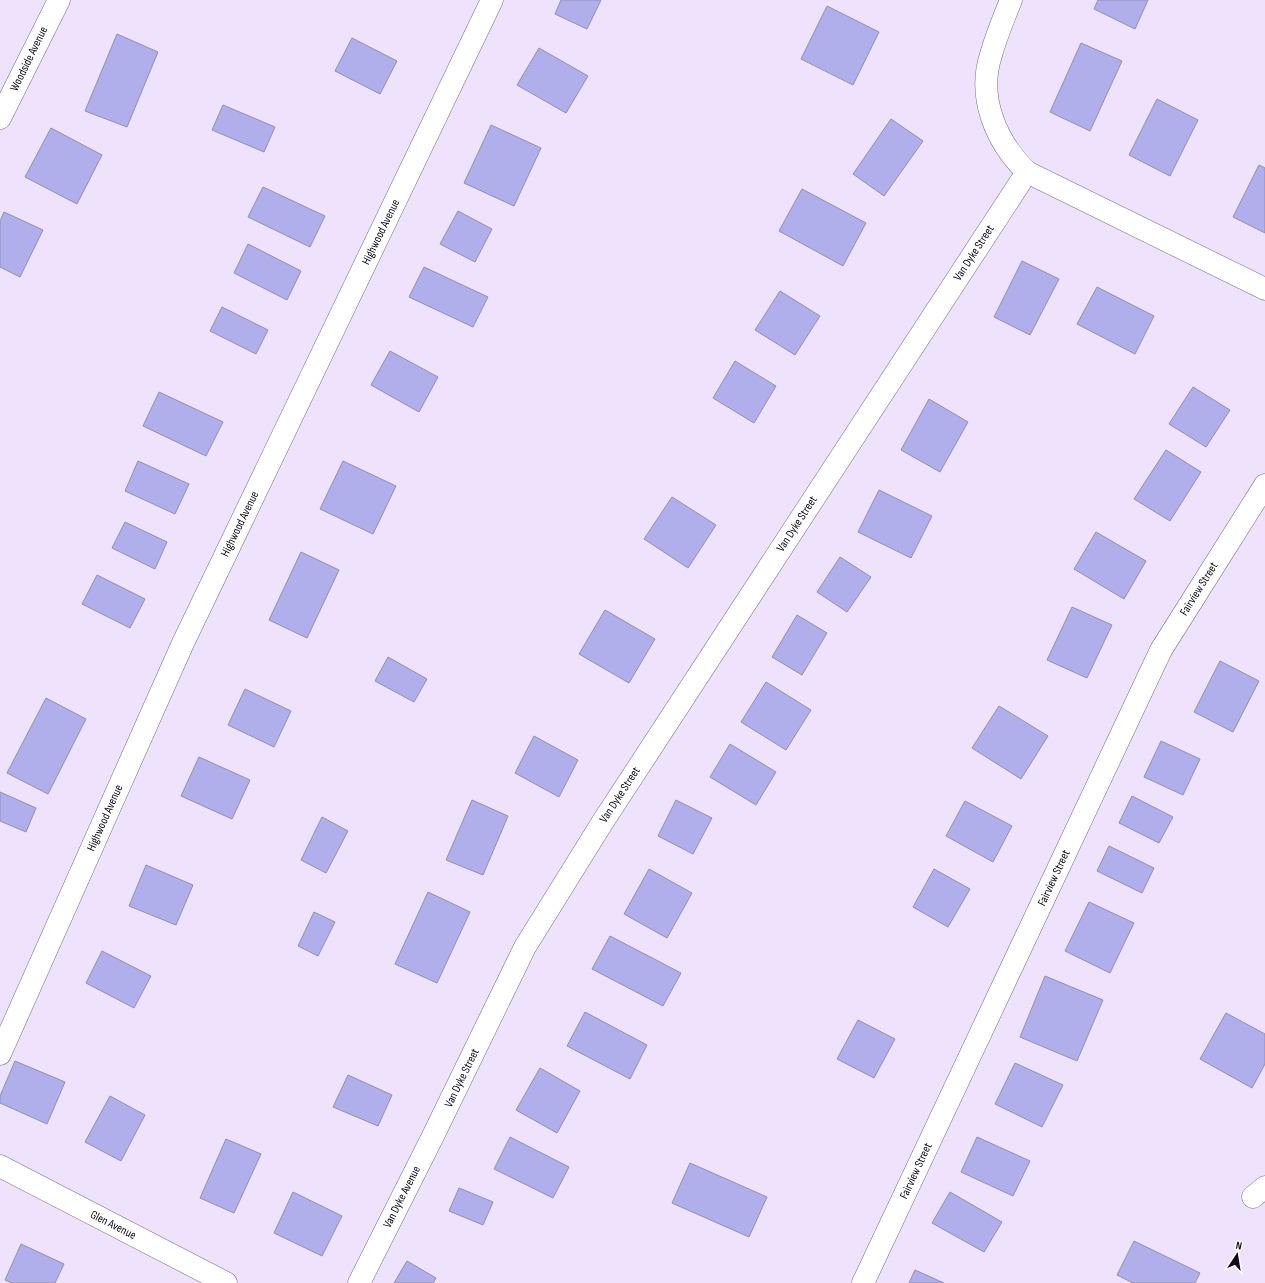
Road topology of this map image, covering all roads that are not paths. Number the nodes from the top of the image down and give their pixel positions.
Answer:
1 (58, 0) edge
2 (492, 0) edge
3 (1011, 0) edge
4 (0, 118) edge
5 (1027, 172) junction
6 (1265, 289) edge
7 (1265, 485) edge
8 (0, 1054) edge
9 (445, 1112) joint
10 (0, 1166) edge
11 (226, 1283) edge
12 (359, 1283) edge
13 (863, 1283) edge

1 - 4 street, Woodside Avenue
2 - 8 street, Highwood Avenue
3 - 5 street
5 - 6 street
5 - 9 street, Van Dyke Street
7 - 13 street, Fairview Street
9 - 12 street, Van Dyke Avenue
10 - 11 street, Glen Avenue

